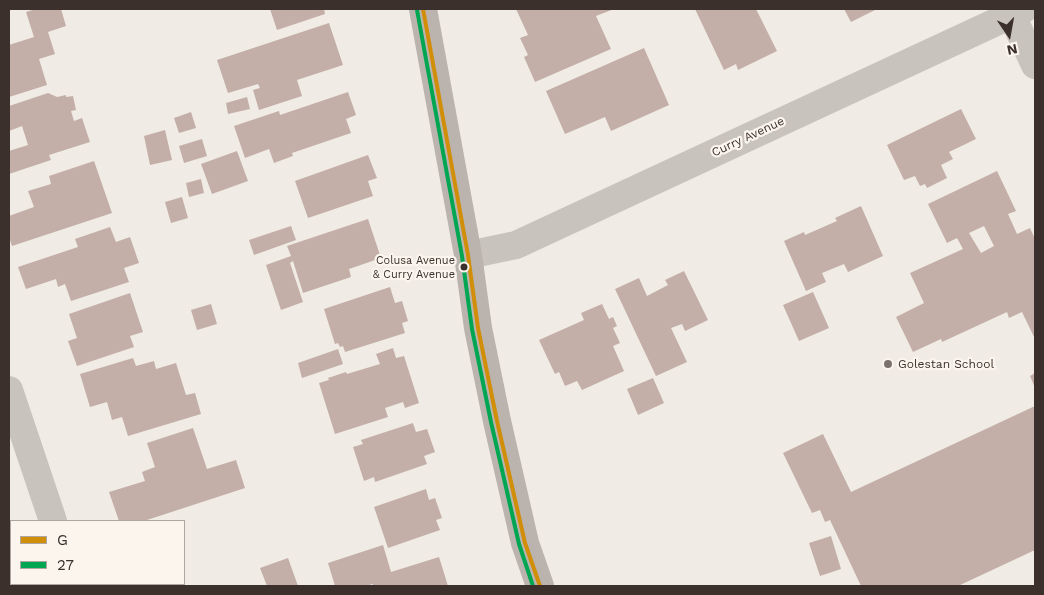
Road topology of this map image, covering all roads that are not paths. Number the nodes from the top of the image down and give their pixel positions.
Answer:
1 (423, 9) edge
2 (1015, 11) edge
3 (1035, 65) edge
4 (468, 255) junction
5 (9, 390) edge
6 (53, 520) edge
7 (540, 586) edge

1 - 4 street
2 - 3 street
2 - 4 street, Curry Avenue
4 - 7 street
5 - 6 street

